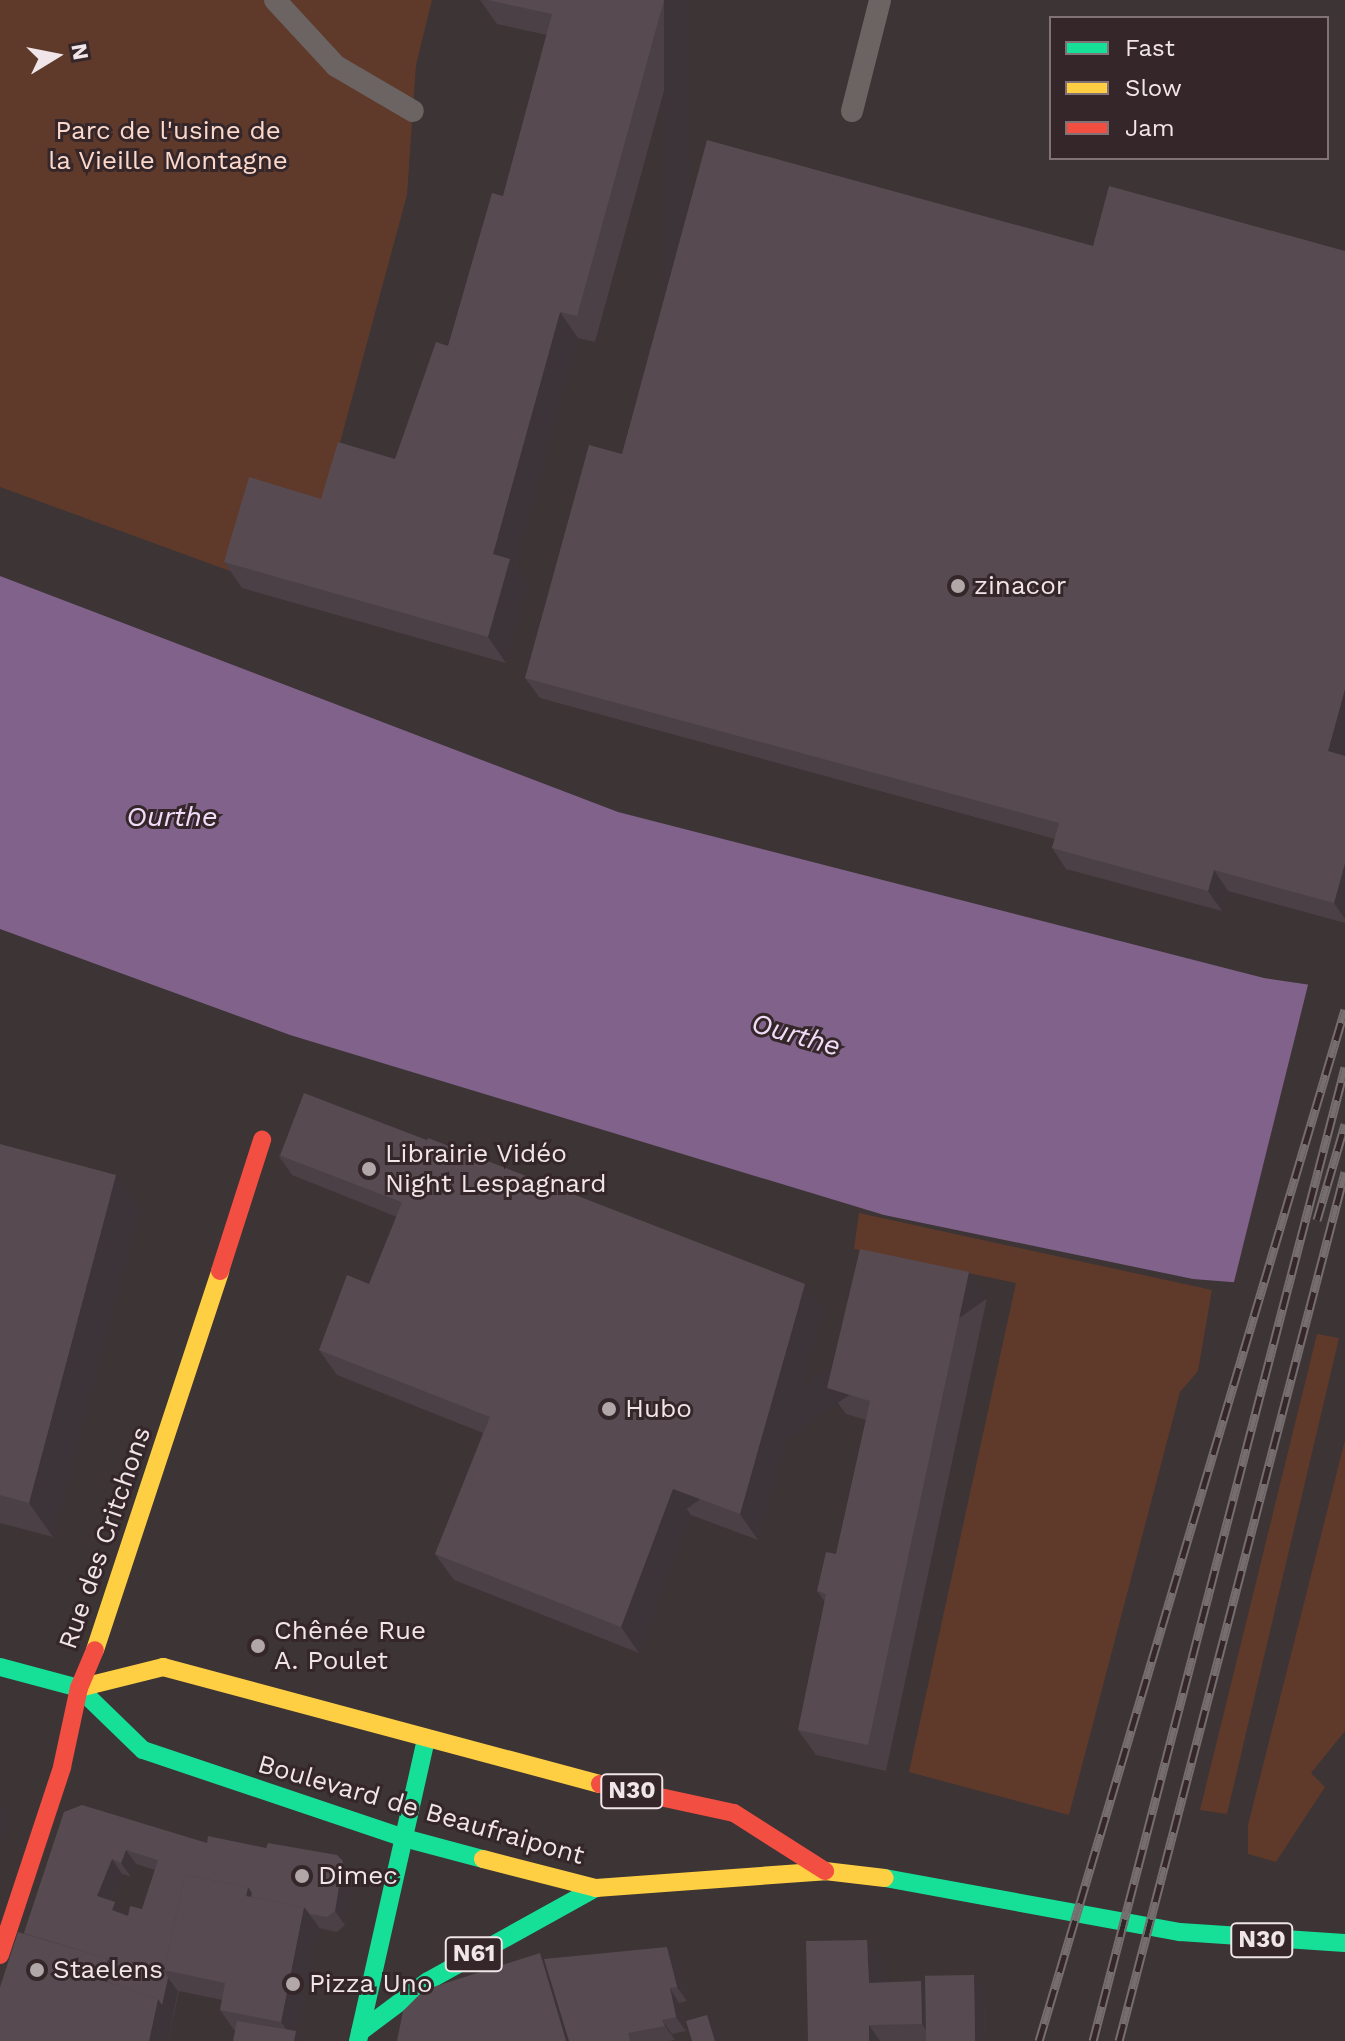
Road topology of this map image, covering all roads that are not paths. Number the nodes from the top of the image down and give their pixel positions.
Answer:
1 (275, 0) edge
2 (880, 0) edge
3 (413, 111) dead end
4 (852, 111) dead end
5 (262, 1140) dead end
6 (0, 1667) edge
7 (79, 1688) junction
8 (426, 1739) junction
9 (404, 1838) junction
10 (825, 1871) junction
11 (596, 1888) junction
12 (1345, 1943) edge
13 (0, 1955) edge
14 (359, 2036) edge

1 - 3 lane
2 - 4 lane
5 - 7 main road, Rue des Critchons
6 - 7 main road, Boulevard de Beaufraipont / N30
7 - 8 main road, Boulevard de Beaufraipont / N30
7 - 9 main road, Boulevard de Beaufraipont / N30
7 - 13 main road, Rue des Critchons
8 - 9 main road
8 - 10 main road, Boulevard de Beaufraipont / N30
9 - 11 main road, Boulevard de Beaufraipont / N30
9 - 14 main road, N61
10 - 11 main road, Boulevard de Beaufraipont / N30
10 - 12 main road, Boulevard de Beaufraipont / N30
11 - 14 main road, N61

